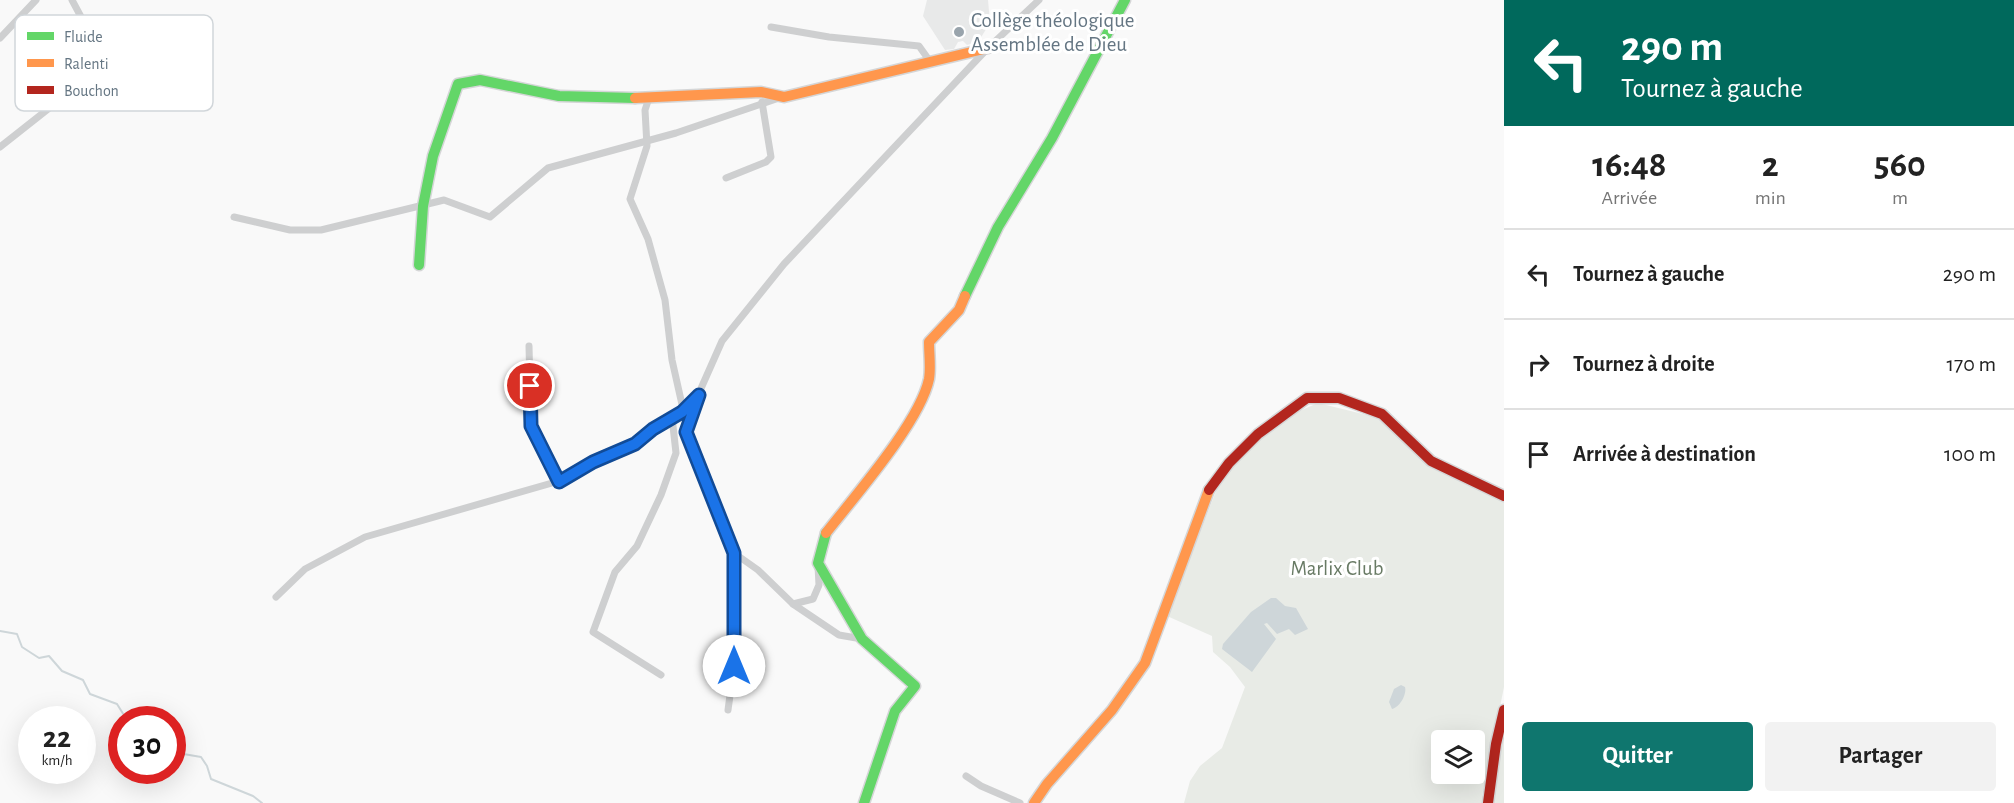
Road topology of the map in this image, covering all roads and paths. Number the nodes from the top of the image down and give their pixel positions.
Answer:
1 (36, 0) edge
2 (72, 0) edge
3 (1039, 0) edge
4 (1125, 0) edge
5 (22, 15) edge
6 (80, 15) edge
7 (15, 22) edge
8 (771, 27) dead end
9 (0, 38) edge
10 (988, 48) junction
11 (929, 60) junction
12 (784, 97) junction
13 (649, 98) junction
14 (762, 102) junction
15 (46, 111) edge
16 (646, 141) junction
17 (0, 147) edge
18 (726, 178) dead end
19 (423, 206) junction
20 (234, 217) dead end
21 (418, 265) dead end
22 (529, 346) dead end
23 (699, 395) junction
24 (683, 409) junction
25 (672, 417) junction
26 (559, 482) junction
27 (1504, 495) edge
28 (734, 553) junction
29 (818, 563) junction
30 (276, 597) dead end
31 (793, 604) junction
32 (862, 639) junction
33 (661, 675) dead end
34 (1504, 710) edge
35 (728, 711) dead end
36 (966, 776) dead end
37 (864, 803) edge
38 (1020, 803) edge
39 (1034, 803) edge
40 (1488, 803) edge

1 - 5 street
2 - 6 street
3 - 10 street
4 - 29 street
7 - 9 street
8 - 11 street
10 - 11 street
10 - 23 street
11 - 12 street
12 - 13 street
12 - 14 street
13 - 16 street
13 - 19 street
14 - 16 street
14 - 18 street
15 - 17 street
16 - 19 street
16 - 24 street
19 - 20 street
19 - 21 street
22 - 26 street
23 - 24 street
23 - 28 street
24 - 25 street
25 - 26 street
25 - 33 street
26 - 30 street
27 - 39 street
28 - 31 street
28 - 35 street
29 - 31 street
29 - 32 street
31 - 32 street
32 - 37 street
34 - 40 street
36 - 38 street

